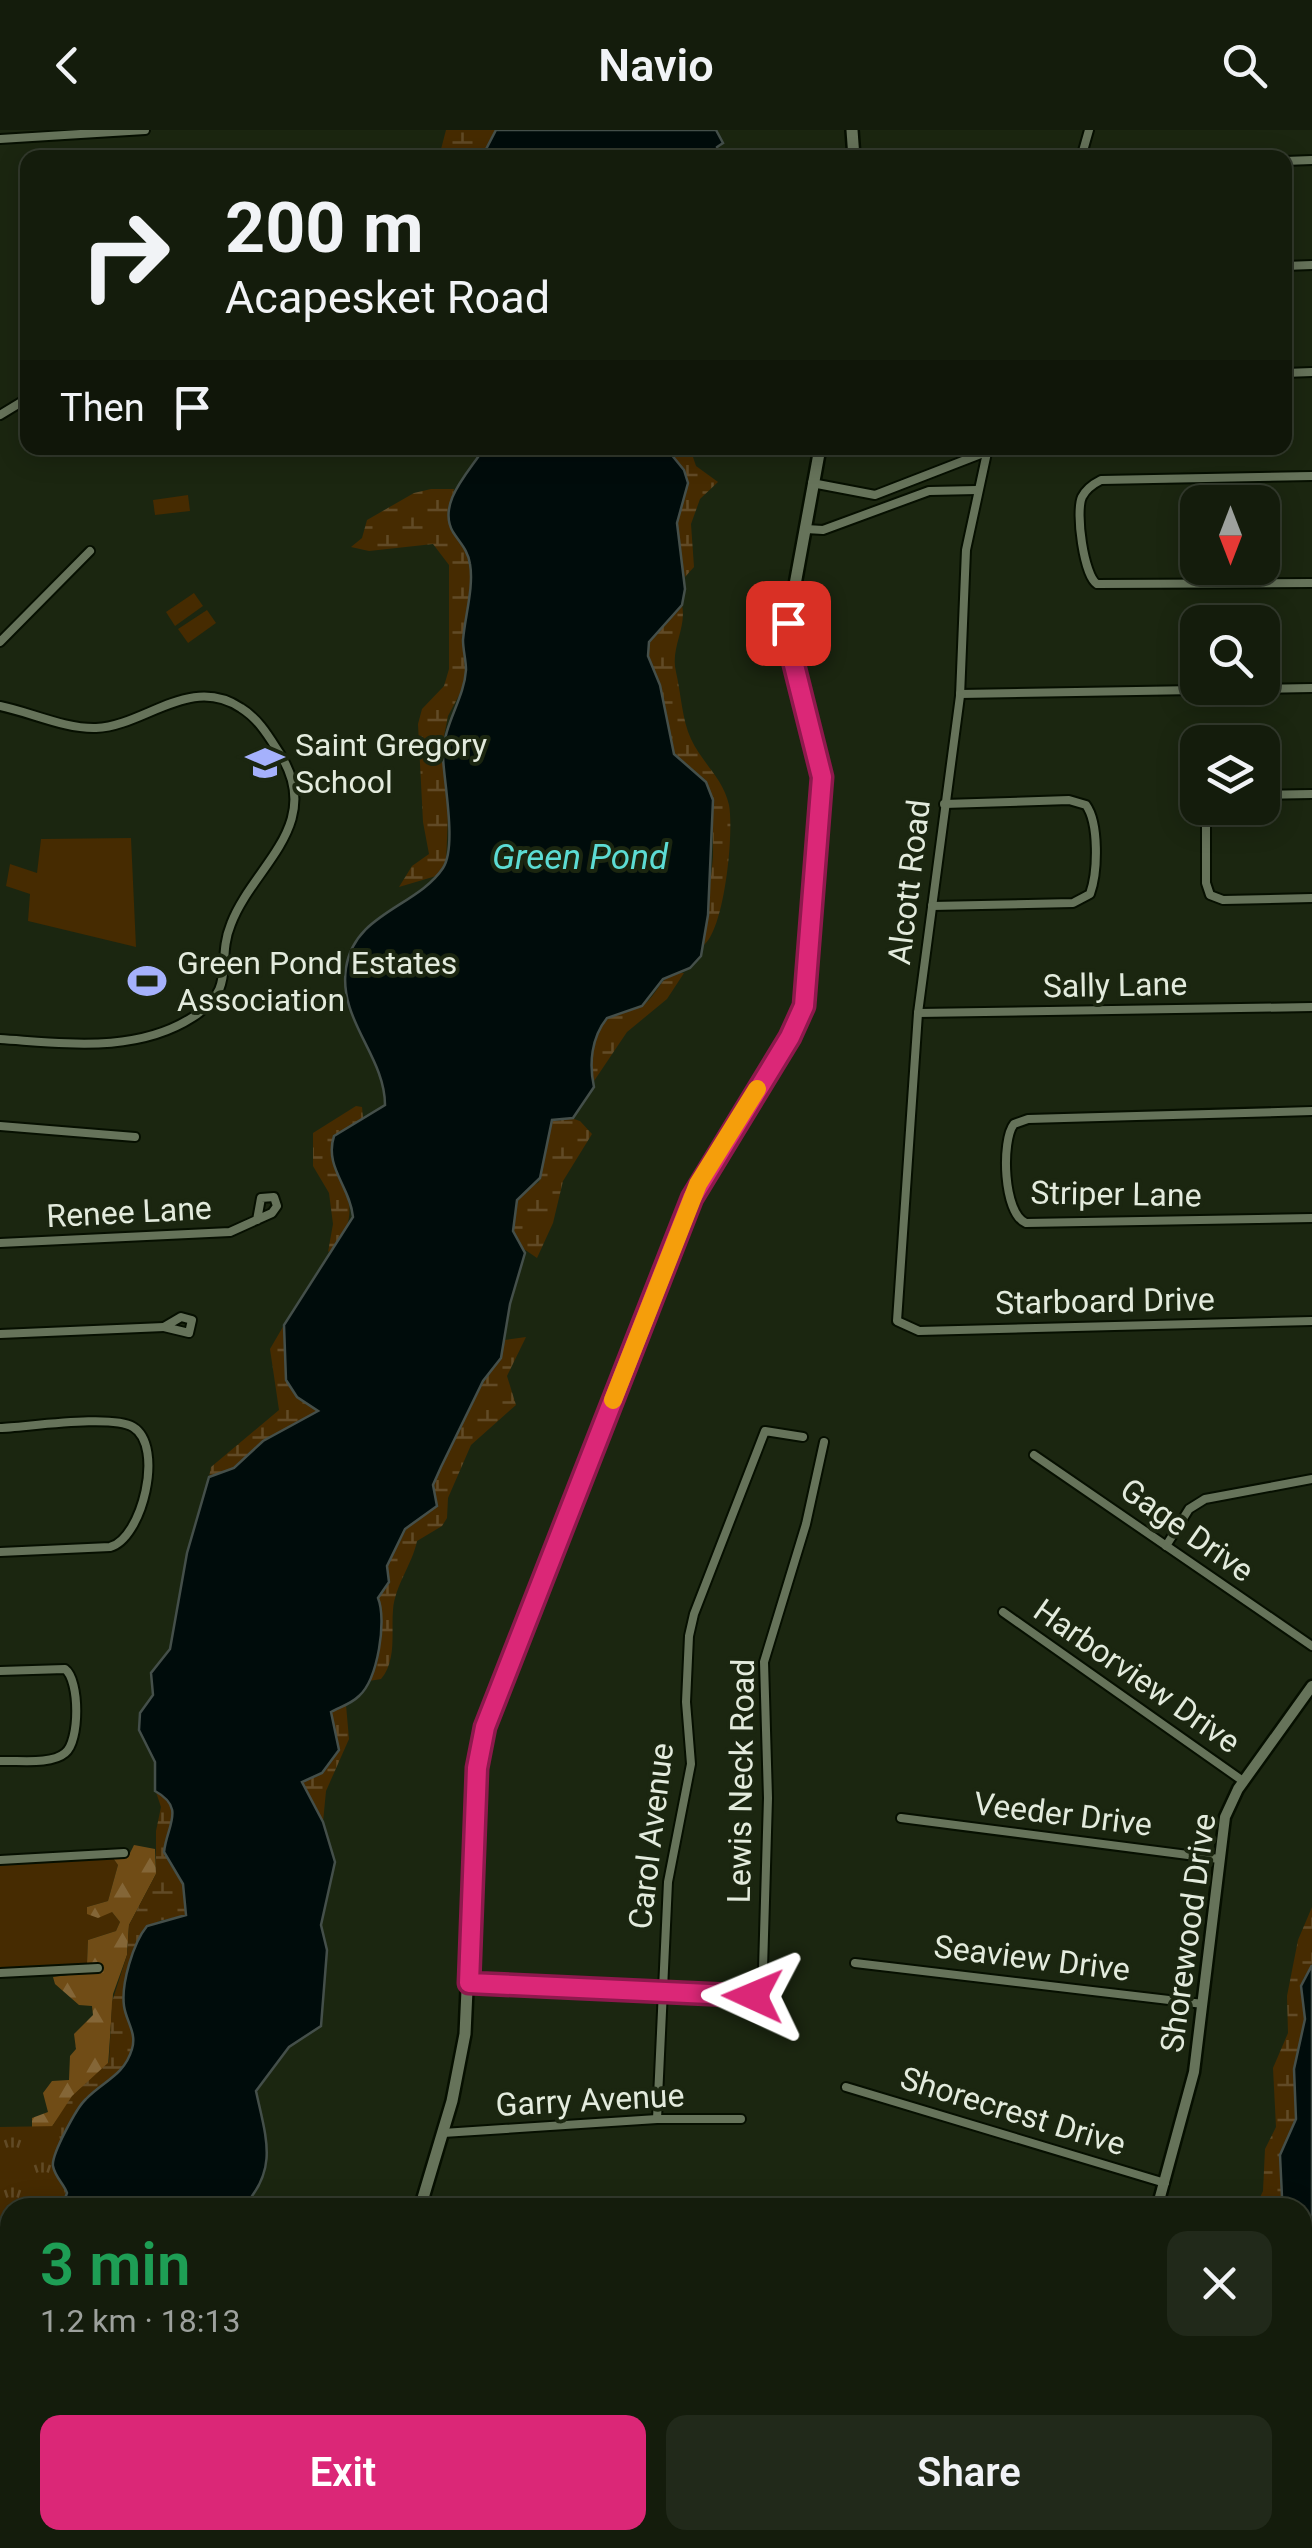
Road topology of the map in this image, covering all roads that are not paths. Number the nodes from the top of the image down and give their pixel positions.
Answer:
1 (144, 130) edge
2 (0, 139) edge
3 (818, 455) edge
4 (975, 455) edge
5 (986, 455) edge
6 (1312, 476) edge
7 (812, 483) junction
8 (977, 490) junction
9 (806, 530) junction
10 (90, 551) dead end
11 (1312, 582) edge
12 (0, 642) edge
13 (1312, 688) edge
14 (960, 694) junction
15 (0, 706) edge
16 (1312, 794) edge
17 (1280, 795) edge
18 (944, 804) junction
19 (1206, 825) edge
20 (1312, 898) edge
21 (932, 906) junction
22 (1312, 1007) edge
23 (918, 1013) junction
24 (0, 1039) edge
25 (1312, 1111) edge
26 (0, 1126) edge
27 (135, 1136) dead end
28 (1312, 1218) edge
29 (257, 1220) dead end
30 (0, 1243) edge
31 (1312, 1321) edge
32 (901, 1325) joint
33 (164, 1327) dead end
34 (0, 1334) edge
35 (0, 1428) edge
36 (803, 1437) dead end
37 (824, 1442) dead end
38 (1034, 1454) dead end
39 (1312, 1479) edge
40 (1166, 1546) junction
41 (0, 1552) edge
42 (1004, 1612) dead end
43 (1312, 1646) edge
44 (0, 1672) edge
45 (1312, 1686) edge
46 (0, 1761) edge
47 (1243, 1781) junction
48 (901, 1818) dead end
49 (124, 1853) dead end
50 (1219, 1859) junction
51 (0, 1860) edge
52 (855, 1962) dead end
53 (98, 1968) dead end
54 (0, 1972) edge
55 (469, 1983) junction
56 (661, 1993) junction
57 (1203, 2004) junction
58 (846, 2087) dead end
59 (657, 2119) junction
60 (741, 2119) dead end
61 (443, 2133) junction
62 (1165, 2183) junction
63 (423, 2198) edge
64 (1160, 2198) edge

1 - 2 street
3 - 7 main road
4 - 7 street
5 - 8 street, Alcott Road
6 - 11 street
7 - 9 main road
8 - 9 street
8 - 14 street, Alcott Road
9 - 55 main road
10 - 12 street
13 - 14 street
14 - 18 street, Alcott Road
15 - 24 street
16 - 17 street
18 - 21 street, Alcott Road
18 - 21 street
19 - 20 street
21 - 23 street, Alcott Road
22 - 23 street, Sally Lane
23 - 32 street, Alcott Road
25 - 28 street, Striper Lane
26 - 27 street
29 - 30 street, Renee Lane
31 - 32 street, Starboard Drive
33 - 34 street
35 - 41 street
36 - 56 street, Carol Avenue
37 - 56 street, Lewis Neck Road
38 - 40 street, Gage Drive
39 - 40 street
40 - 43 street, Gage Drive
42 - 47 street, Harborview Drive
44 - 46 street
45 - 47 street, Shorewood Drive
47 - 50 street, Shorewood Drive
48 - 50 street, Veeder Drive
49 - 51 street
50 - 57 street, Shorewood Drive
52 - 57 street, Seaview Drive
53 - 54 street
55 - 56 street
55 - 61 main road
56 - 59 street, Carol Avenue
57 - 62 street, Shorewood Drive
58 - 62 street, Shorecrest Drive
59 - 60 street, Garry Avenue
59 - 61 street, Garry Avenue
61 - 63 main road
62 - 64 street, Shorewood Drive

